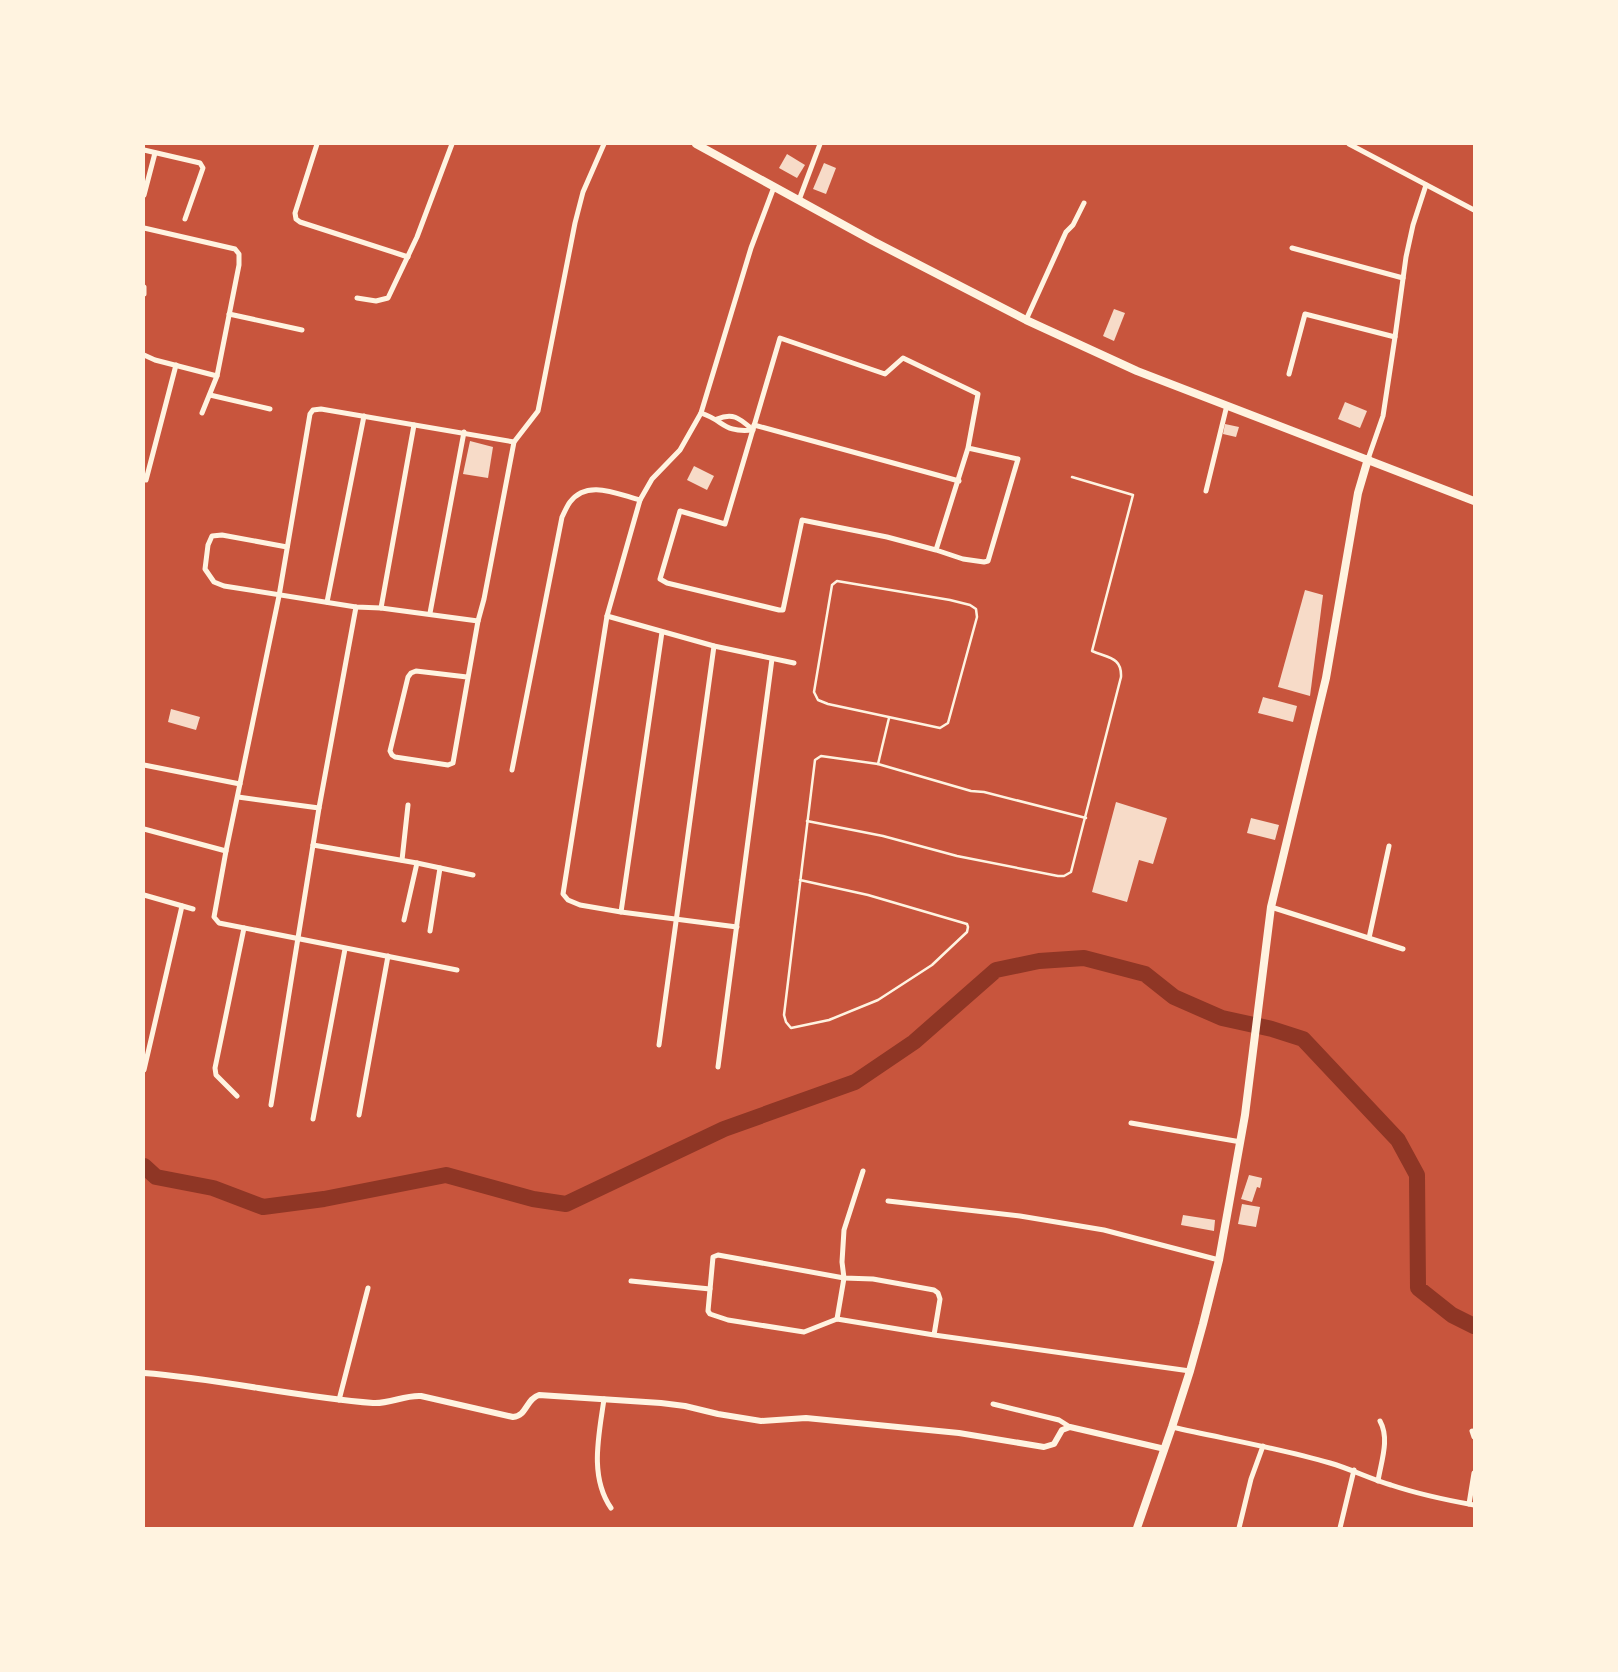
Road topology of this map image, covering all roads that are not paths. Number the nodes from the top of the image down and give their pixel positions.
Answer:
1 (317, 144) edge
2 (452, 144) edge
3 (604, 144) edge
4 (696, 144) edge
5 (820, 144) edge
6 (1349, 144) edge
7 (144, 150) edge
8 (155, 153) junction
9 (1426, 185) junction
10 (774, 187) junction
11 (144, 195) edge
12 (799, 200) junction
13 (1084, 203) dead end
14 (1475, 210) edge
15 (185, 219) dead end
16 (144, 228) edge
17 (1292, 248) dead end
18 (408, 257) junction
19 (1403, 278) junction
20 (144, 287) edge
21 (144, 294) edge
22 (357, 298) dead end
23 (229, 314) junction
24 (1026, 320) junction
25 (302, 330) dead end
26 (1395, 337) junction
27 (144, 355) edge
28 (176, 365) junction
29 (1289, 374) dead end
30 (217, 376) junction
31 (210, 395) junction
32 (1227, 405) junction
33 (270, 409) dead end
34 (202, 413) dead end
35 (701, 413) junction
36 (363, 416) junction
37 (717, 419) junction
38 (414, 425) junction
39 (754, 428) junction
40 (464, 432) junction
41 (514, 442) junction
42 (968, 448) junction
43 (1368, 459) junction
44 (1072, 477) dead end
45 (146, 480) dead end
46 (959, 481) junction
47 (1206, 491) dead end
48 (640, 500) junction
49 (1475, 501) edge
50 (287, 547) junction
51 (936, 550) junction
52 (279, 596) junction
53 (327, 602) junction
54 (356, 607) junction
55 (381, 608) junction
56 (430, 614) junction
57 (607, 616) junction
58 (478, 621) junction
59 (662, 632) junction
60 (714, 646) junction
61 (772, 659) junction
62 (794, 663) dead end
63 (467, 677) junction
64 (889, 718) junction
65 (878, 764) junction
66 (144, 765) edge
67 (512, 770) dead end
68 (240, 784) junction
69 (239, 797) junction
70 (408, 804) dead end
71 (319, 808) junction
72 (1086, 818) junction
73 (807, 821) junction
74 (144, 829) edge
75 (313, 845) junction
76 (1390, 846) dead end
77 (226, 851) junction
78 (402, 860) junction
79 (417, 863) junction
80 (440, 867) junction
81 (473, 875) dead end
82 (800, 880) junction
83 (144, 895) edge
84 (182, 906) junction
85 (1271, 907) junction
86 (193, 909) dead end
87 (621, 912) junction
88 (677, 918) junction
89 (404, 920) dead end
90 (737, 926) junction
91 (244, 928) junction
92 (430, 931) dead end
93 (1369, 938) junction
94 (297, 940) junction
95 (1403, 948) dead end
96 (345, 949) junction
97 (388, 956) junction
98 (457, 971) dead end
99 (659, 1045) dead end
100 (718, 1067) dead end
101 (144, 1070) edge
102 (237, 1096) dead end
103 (271, 1105) dead end
104 (359, 1115) dead end
105 (313, 1119) dead end
106 (1131, 1123) dead end
107 (1241, 1142) junction
108 (863, 1171) dead end
109 (888, 1201) dead end
110 (1219, 1260) junction
111 (844, 1278) junction
112 (631, 1281) dead end
113 (368, 1288) dead end
114 (710, 1289) junction
115 (837, 1319) junction
116 (934, 1335) junction
117 (1189, 1371) junction
118 (144, 1373) edge
119 (604, 1399) junction
120 (340, 1400) junction
121 (993, 1404) dead end
122 (1380, 1421) dead end
123 (1070, 1427) junction
124 (1172, 1427) junction
125 (1263, 1446) junction
126 (1165, 1449) junction
127 (1354, 1470) junction
128 (1475, 1473) edge
129 (1378, 1481) junction
130 (1472, 1504) edge
131 (611, 1508) dead end
132 (1137, 1528) edge
133 (1238, 1528) edge
134 (1339, 1528) edge

1 - 18 street
2 - 18 street
3 - 41 street
4 - 10 main road
5 - 12 street
6 - 9 street
7 - 8 street
8 - 11 street
8 - 15 street
9 - 14 street
9 - 19 street
10 - 12 main road
10 - 35 street
12 - 24 main road
13 - 24 street
16 - 23 street
17 - 19 street
18 - 22 street
19 - 26 street
20 - 21 street
23 - 25 street
23 - 30 street
24 - 32 main road
26 - 29 street
26 - 43 street
27 - 28 street
28 - 30 street
28 - 45 street
30 - 31 street
31 - 33 street
31 - 34 street
32 - 43 main road
32 - 47 street
35 - 37 street
35 - 48 street
36 - 38 street
36 - 50 street
36 - 53 street
37 - 39 street
37 - 39 street
38 - 40 street
38 - 55 street
39 - 42 street
39 - 46 street
39 - 51 street
40 - 41 street
40 - 56 street
41 - 58 street
42 - 46 street
42 - 51 street
43 - 49 main road
43 - 85 main road
44 - 72 lane
46 - 51 street
48 - 57 street
48 - 67 street
50 - 52 street
50 - 52 street
52 - 53 street
52 - 68 street
53 - 54 street
54 - 55 street
54 - 71 street
55 - 56 street
56 - 58 street
57 - 59 street
57 - 87 street
58 - 63 street
59 - 60 street
59 - 87 street
60 - 61 street
60 - 88 street
61 - 62 street
61 - 90 street
63 - 63 street
64 - 64 lane
64 - 65 lane
65 - 72 lane
65 - 73 lane
66 - 68 street
68 - 69 street
69 - 71 street
69 - 77 street
70 - 78 street
71 - 75 street
72 - 73 lane
73 - 82 lane
74 - 77 street
75 - 78 street
75 - 94 street
76 - 93 street
77 - 91 street
78 - 79 street
79 - 80 street
79 - 89 street
80 - 81 street
80 - 92 street
82 - 82 lane
83 - 84 street
84 - 86 street
84 - 101 street
85 - 93 street
85 - 107 main road
87 - 88 street
88 - 90 street
88 - 99 street
90 - 100 street
91 - 94 street
91 - 102 street
93 - 95 street
94 - 96 street
94 - 103 street
96 - 97 street
96 - 105 street
97 - 98 street
97 - 104 street
106 - 107 street
107 - 110 main road
108 - 111 street
109 - 110 street
110 - 117 main road
111 - 114 street
111 - 115 street
111 - 116 street
112 - 114 street
113 - 120 street
114 - 115 street
115 - 116 street
116 - 117 street
117 - 124 main road
118 - 120 street
119 - 120 street
119 - 123 street
119 - 131 street
121 - 123 street
122 - 129 street
123 - 126 street
124 - 125 street
124 - 126 main road
125 - 127 street
125 - 133 street
126 - 132 main road
127 - 129 street
127 - 134 street
128 - 130 street
129 - 130 street

